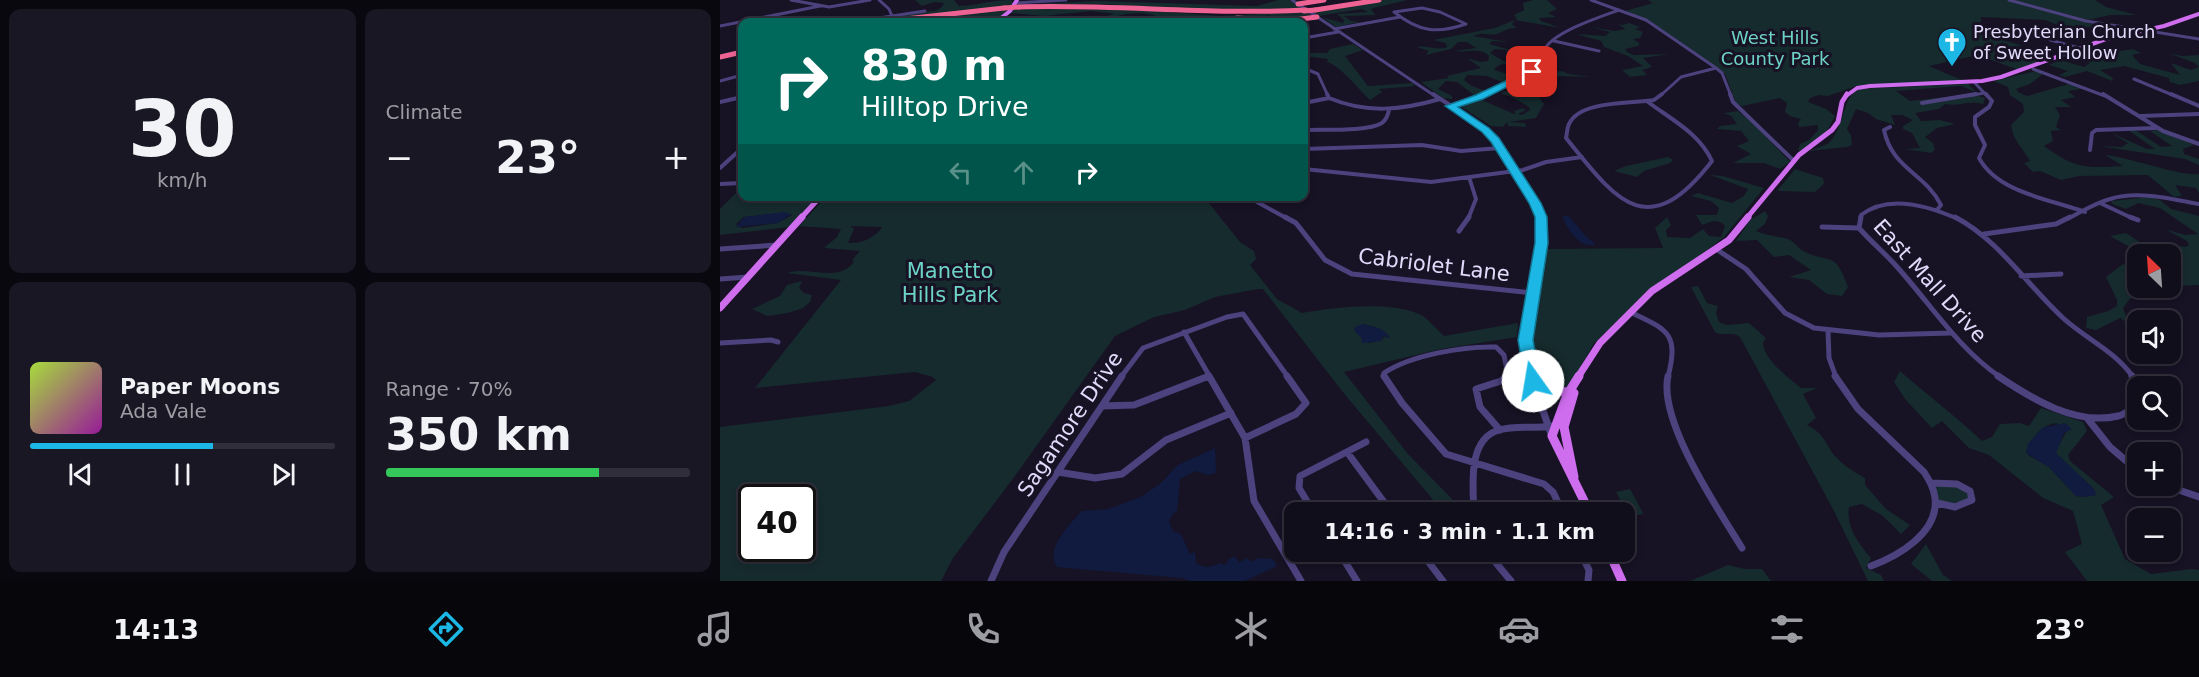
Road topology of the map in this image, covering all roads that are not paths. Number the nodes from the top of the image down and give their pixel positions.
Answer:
1 (791, 0) edge
2 (870, 0) edge
3 (879, 0) edge
4 (1066, 0) edge
5 (1292, 0) edge
6 (1324, 0) edge
7 (1340, 0) edge
8 (1371, 0) edge
9 (1379, 0) edge
10 (1591, 0) edge
11 (2009, 0) edge
12 (1298, 4) junction
13 (1016, 5) edge
14 (820, 6) junction
15 (1004, 8) junction
16 (1316, 9) junction
17 (1619, 10) junction
18 (925, 11) dead end
19 (1302, 11) junction
20 (1287, 13) junction
21 (1198, 14) junction
22 (2199, 14) edge
23 (892, 16) junction
24 (1316, 17) junction
25 (1400, 17) junction
26 (760, 18) edge
27 (879, 18) edge
28 (914, 18) edge
29 (920, 18) edge
30 (1001, 18) edge
31 (1243, 18) edge
32 (1266, 18) edge
33 (1306, 18) edge
34 (1308, 18) edge
35 (738, 22) edge
36 (720, 26) edge
37 (1336, 30) junction
38 (2014, 30) dead end
39 (2145, 32) junction
40 (1308, 37) edge
41 (2199, 39) edge
42 (1554, 41) junction
43 (2082, 49) junction
44 (738, 51) edge
45 (1599, 51) dead end
46 (720, 56) edge
47 (1716, 68) junction
48 (2033, 69) junction
49 (1308, 70) edge
50 (738, 76) edge
51 (2134, 79) dead end
52 (720, 81) edge
53 (1974, 82) junction
54 (1985, 93) junction
55 (738, 98) edge
56 (1329, 98) junction
57 (1440, 99) junction
58 (720, 102) edge
59 (1648, 102) junction
60 (1308, 103) edge
61 (1922, 103) dead end
62 (1450, 106) junction
63 (2199, 106) edge
64 (1389, 110) junction
65 (2199, 114) edge
66 (2139, 116) junction
67 (1890, 127) dead end
68 (2158, 128) junction
69 (1308, 130) edge
70 (2199, 144) edge
71 (1308, 148) edge
72 (1500, 148) junction
73 (2090, 150) dead end
74 (738, 152) edge
75 (1582, 157) junction
76 (1794, 161) junction
77 (720, 168) edge
78 (1308, 169) edge
79 (1514, 171) junction
80 (1469, 177) junction
81 (738, 183) edge
82 (720, 184) edge
83 (817, 201) edge
84 (1256, 201) edge
85 (2100, 203) junction
86 (2199, 204) edge
87 (1937, 210) junction
88 (2085, 212) junction
89 (2138, 220) dead end
90 (1822, 227) dead end
91 (1859, 228) junction
92 (1459, 231) dead end
93 (1984, 234) junction
94 (779, 245) junction
95 (720, 249) edge
96 (1716, 249) junction
97 (2061, 274) dead end
98 (2021, 276) junction
99 (750, 277) junction
100 (720, 279) edge
101 (1533, 293) junction
102 (720, 308) edge
103 (1630, 312) junction
104 (1828, 331) junction
105 (1184, 332) junction
106 (1951, 333) junction
107 (720, 342) edge
108 (778, 342) dead end
109 (1209, 376) junction
110 (2131, 376) edge
111 (1578, 379) junction
112 (1533, 381) junction
113 (1569, 392) junction
114 (1102, 406) junction
115 (2127, 411) edge
116 (1231, 413) junction
117 (2087, 418) junction
118 (1564, 419) junction
119 (1552, 425) junction
120 (1500, 430) junction
121 (1245, 438) junction
122 (1366, 442) dead end
123 (1347, 452) junction
124 (1474, 463) junction
125 (2127, 464) edge
126 (1058, 471) junction
127 (1931, 483) junction
128 (1575, 486) junction
129 (2181, 491) edge
130 (2199, 497) edge
131 (1307, 502) edge
132 (1384, 502) edge
133 (1474, 502) edge
134 (1558, 502) edge
135 (1583, 502) edge
136 (1937, 503) junction
137 (1742, 548) dead end
138 (1284, 551) edge
139 (1290, 562) edge
140 (1345, 562) edge
141 (1429, 562) edge
142 (1495, 562) edge
143 (1585, 562) edge
144 (1612, 562) edge
145 (1871, 566) dead end
146 (992, 581) edge
147 (1301, 581) edge
148 (1357, 581) edge
149 (1443, 581) edge
150 (1510, 581) edge
151 (1588, 581) edge
152 (1622, 581) edge

1 - 14 street
2 - 14 street
3 - 23 street
4 - 13 street
5 - 12 street
6 - 12 highway
7 - 16 highway
8 - 16 highway
9 - 16 highway
10 - 17 street
11 - 39 street
12 - 24 street
13 - 15 highway, bridge
13 - 19 highway
13 - 21 highway
13 - 30 main road
14 - 26 street
15 - 28 highway
15 - 29 highway
16 - 19 highway, bridge
17 - 42 street
17 - 47 street
18 - 23 street
19 - 20 highway
20 - 21 highway
20 - 32 highway
21 - 31 highway
22 - 39 main road
23 - 27 street
24 - 33 highway
24 - 34 highway
24 - 37 street
25 - 25 street
25 - 37 street
35 - 36 street
37 - 40 street
37 - 57 street
38 - 43 street
39 - 41 street
39 - 43 main road
42 - 45 street
42 - 62 street
43 - 48 main road
44 - 46 highway
47 - 59 street
47 - 76 street
48 - 53 main road
48 - 66 street
49 - 56 street
50 - 52 street
51 - 63 street
53 - 54 street
53 - 76 main road
54 - 61 street
54 - 88 street
55 - 58 street
56 - 60 street
56 - 64 street
57 - 62 street
57 - 64 street
59 - 75 street
59 - 75 street
62 - 72 street
64 - 69 street
65 - 66 street
66 - 68 street
67 - 87 street
68 - 70 street
68 - 73 street
71 - 72 street
72 - 79 street
74 - 77 street
75 - 79 street
76 - 96 main road
78 - 80 street
79 - 80 street
79 - 101 street
80 - 92 street
81 - 82 street
83 - 94 main road
84 - 101 street, Cabriolet Lane
85 - 86 street
85 - 88 street
85 - 89 street
87 - 91 street, East Mall Drive
87 - 93 street, East Mall Drive
88 - 93 street
90 - 91 street
91 - 106 street, East Mall Drive
93 - 98 street, East Mall Drive
94 - 95 street
94 - 99 main road
96 - 103 main road
96 - 104 street
97 - 98 street
98 - 110 street, East Mall Drive
99 - 100 street
99 - 102 main road
101 - 112 street
103 - 111 main road
103 - 137 street
104 - 106 street
104 - 127 street
105 - 109 street
105 - 114 street, Sagamore Drive
105 - 121 street, Sagamore Drive
106 - 117 street, East Mall Drive
107 - 108 street
109 - 114 street
109 - 116 street
111 - 113 main road
111 - 118 main road
112 - 113 main road
112 - 119 street
113 - 119 main road
114 - 126 street, Sagamore Drive
115 - 117 street, East Mall Drive
116 - 121 street
116 - 126 street
117 - 125 street
118 - 119 street
118 - 128 main road
119 - 120 street
119 - 128 main road
120 - 124 street
120 - 124 street
121 - 138 street
122 - 123 street
123 - 131 street
123 - 132 street
124 - 133 street
124 - 134 street
126 - 146 street, Sagamore Drive
127 - 136 street
127 - 136 street
128 - 135 main road
129 - 130 street
136 - 145 street
139 - 147 street
140 - 148 street
141 - 149 street
142 - 150 street
143 - 151 street
144 - 152 main road

